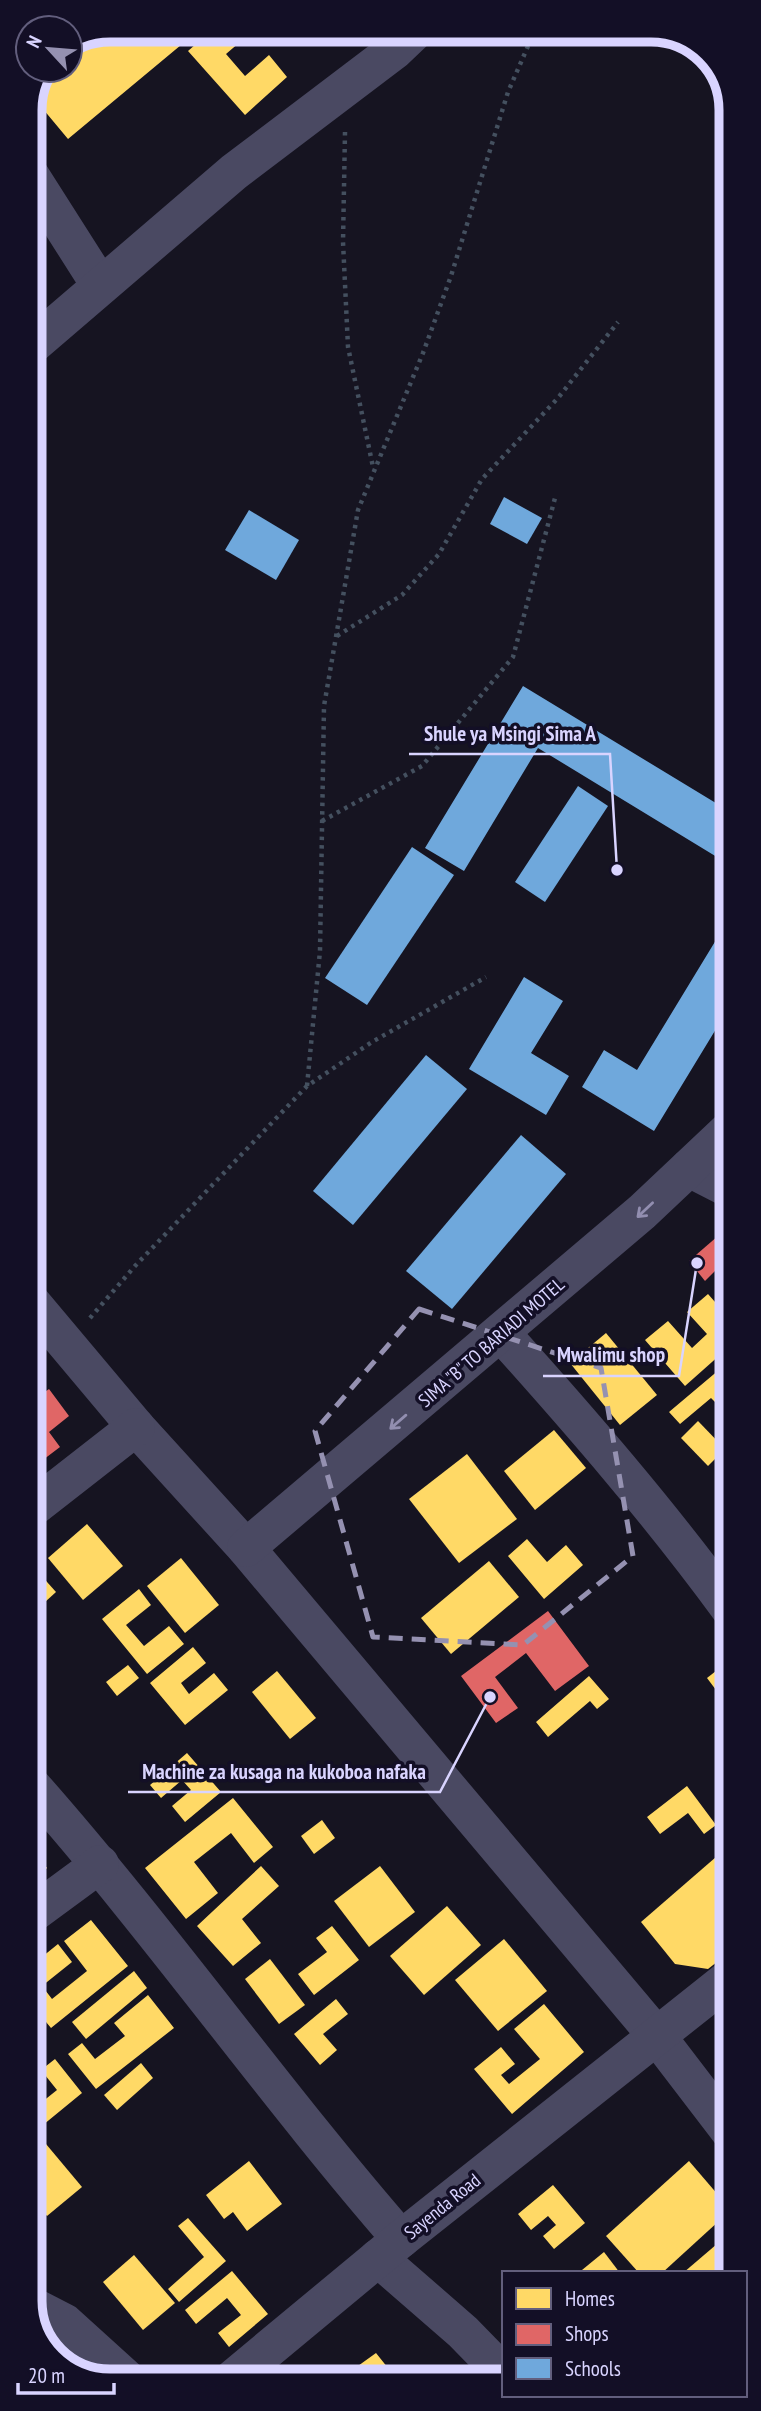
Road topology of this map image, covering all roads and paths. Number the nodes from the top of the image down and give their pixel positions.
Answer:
1 (392, 42) edge
2 (530, 42) edge
3 (344, 89) junction
4 (42, 194) edge
5 (100, 285) junction
6 (618, 322) dead end
7 (42, 336) edge
8 (373, 468) junction
9 (555, 498) dead end
10 (336, 637) junction
11 (321, 821) junction
12 (486, 977) dead end
13 (307, 1086) junction
14 (719, 1139) edge
15 (689, 1168) junction
16 (719, 1183) edge
17 (42, 1316) edge
18 (501, 1334) junction
19 (66, 1345) junction
20 (136, 1427) junction
21 (42, 1501) edge
22 (246, 1548) junction
23 (719, 1594) edge
24 (42, 1797) edge
25 (100, 1864) junction
26 (42, 1907) edge
27 (719, 1987) edge
28 (656, 2035) junction
29 (719, 2117) edge
30 (390, 2248) junction
31 (43, 2312) edge
32 (117, 2369) edge
33 (244, 2369) edge
34 (499, 2369) edge

1 - 3 street
2 - 8 path
3 - 5 street
3 - 8 path
4 - 5 street
5 - 7 street
6 - 10 path
8 - 10 path
9 - 11 path
10 - 11 path
11 - 13 path
12 - 13 path
13 - 19 path
14 - 15 street, SIMA "B" TO BARIADI MOTEL
15 - 16 street
15 -> 18 street, SIMA "B" TO BARIADI MOTEL
17 - 19 street
18 -> 22 street, SIMA "B" TO BARIADI MOTEL
18 - 23 street
19 - 20 street
20 - 21 street
20 - 22 street
22 - 28 street
24 - 25 street
25 - 26 street
25 - 30 street
27 - 28 street, Sayenda Road
28 - 29 street
28 - 30 street, Sayenda Road
30 - 33 street, Sayenda Road
30 - 34 street
31 - 32 street

